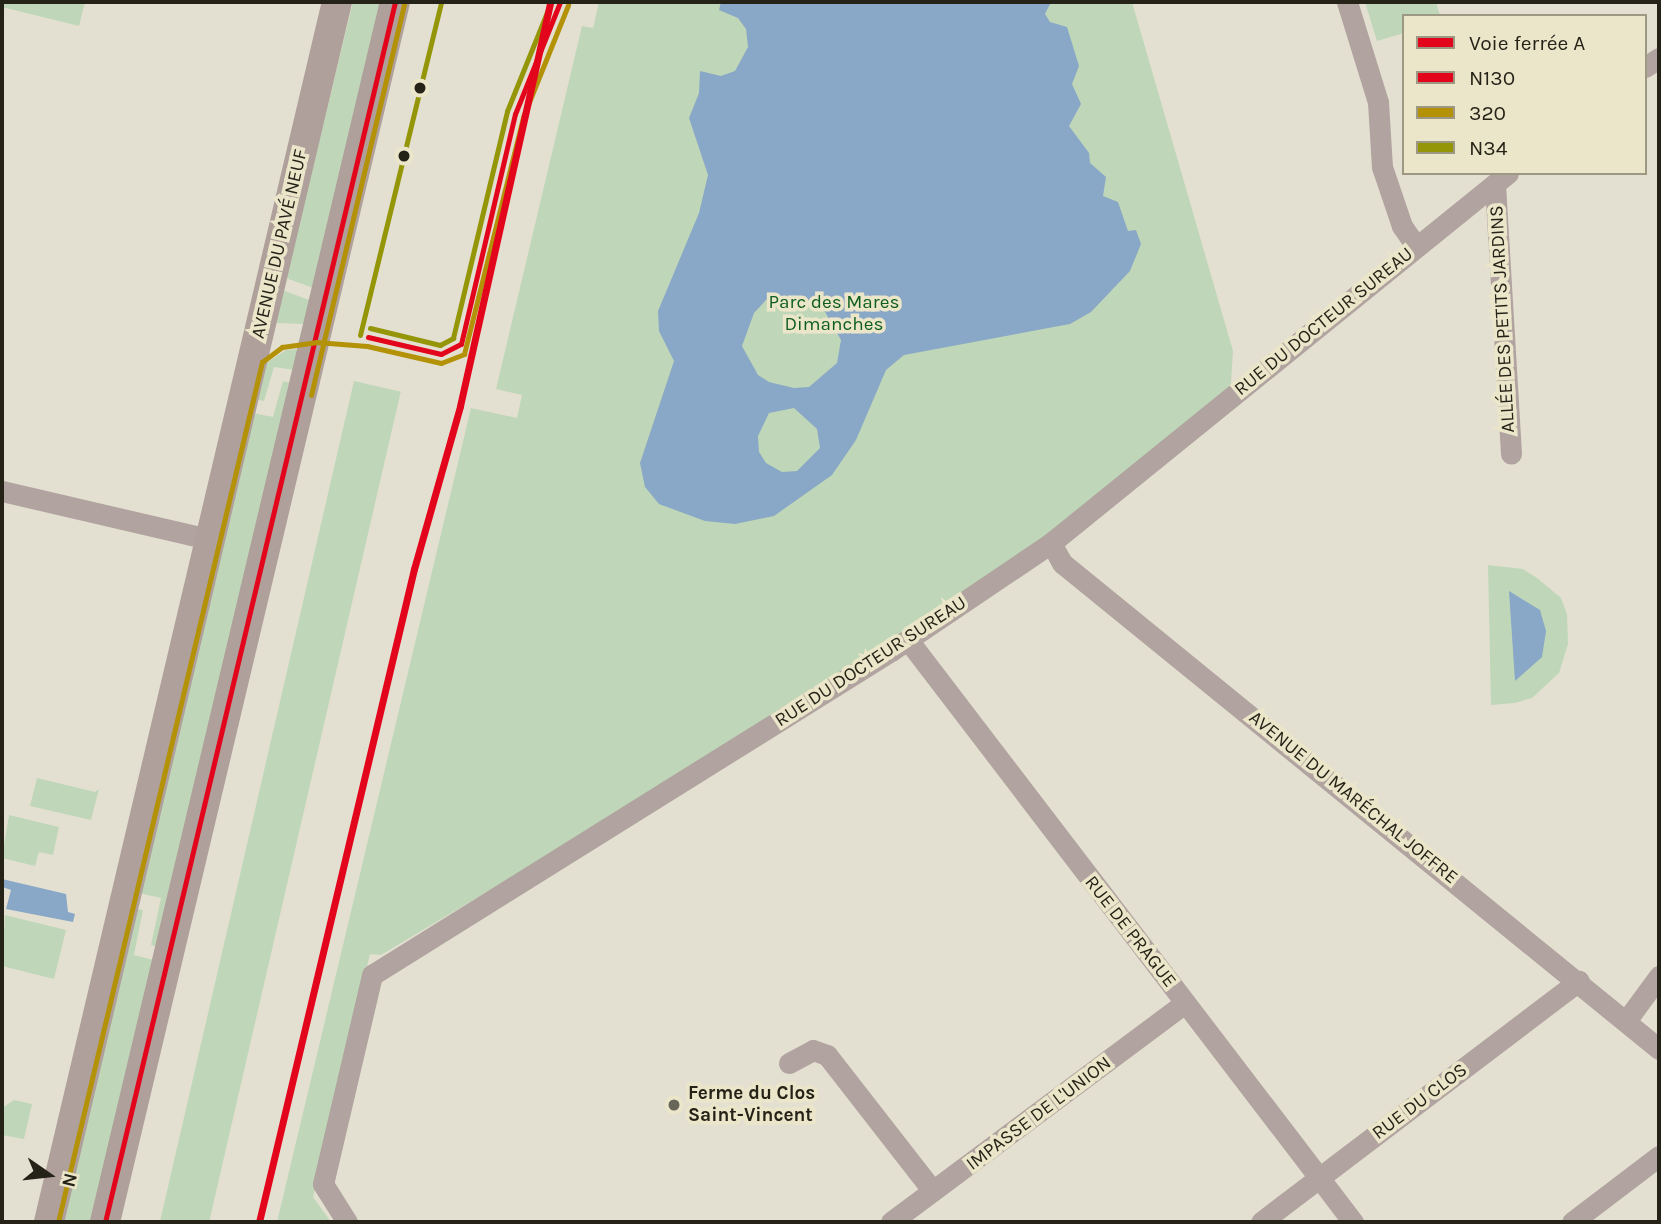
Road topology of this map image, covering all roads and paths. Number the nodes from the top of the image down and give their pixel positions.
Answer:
1 (337, 2) edge
2 (396, 2) edge
3 (1347, 2) edge
4 (1501, 178) edge
5 (1416, 246) junction
6 (1511, 454) dead end
7 (2, 491) edge
8 (208, 539) junction
9 (1051, 543) junction
10 (908, 640) junction
11 (1659, 976) edge
12 (1579, 981) junction
13 (1185, 1003) junction
14 (1626, 1021) junction
15 (1659, 1049) edge
16 (789, 1063) dead end
17 (1659, 1156) edge
18 (1320, 1178) junction
19 (933, 1191) junction
20 (48, 1222) edge
21 (105, 1222) edge
22 (347, 1222) edge
23 (891, 1222) edge
24 (1261, 1222) edge
25 (1353, 1222) edge
26 (1572, 1222) edge

1 - 8 main road, AVENUE DU PAVÉ NEUF
2 - 21 main road
3 - 5 street
4 - 5 street, RUE DU DOCTEUR SUREAU
4 - 6 street, ALLÉE DES PETITS JARDINS
5 - 9 street, RUE DU DOCTEUR SUREAU
7 - 8 street
8 - 20 main road, AVENUE DU PAVÉ NEUF
9 - 10 street, RUE DU DOCTEUR SUREAU
9 - 12 street, AVENUE DU MARÉCHAL JOFFRE
10 - 13 street, RUE DE PRAGUE
10 - 22 street, RUE DU DOCTEUR SUREAU
11 - 14 street
12 - 14 street, AVENUE DU MARÉCHAL JOFFRE
12 - 18 street, RUE DU CLOS
13 - 18 street, RUE DE PRAGUE
13 - 19 street, IMPASSE DE L'UNION
14 - 15 street, AVENUE DU MARÉCHAL JOFFRE
16 - 19 street
17 - 26 street
18 - 24 street, RUE DU CLOS
18 - 25 street, RUE DE PRAGUE
19 - 23 street, IMPASSE DE L'UNION

